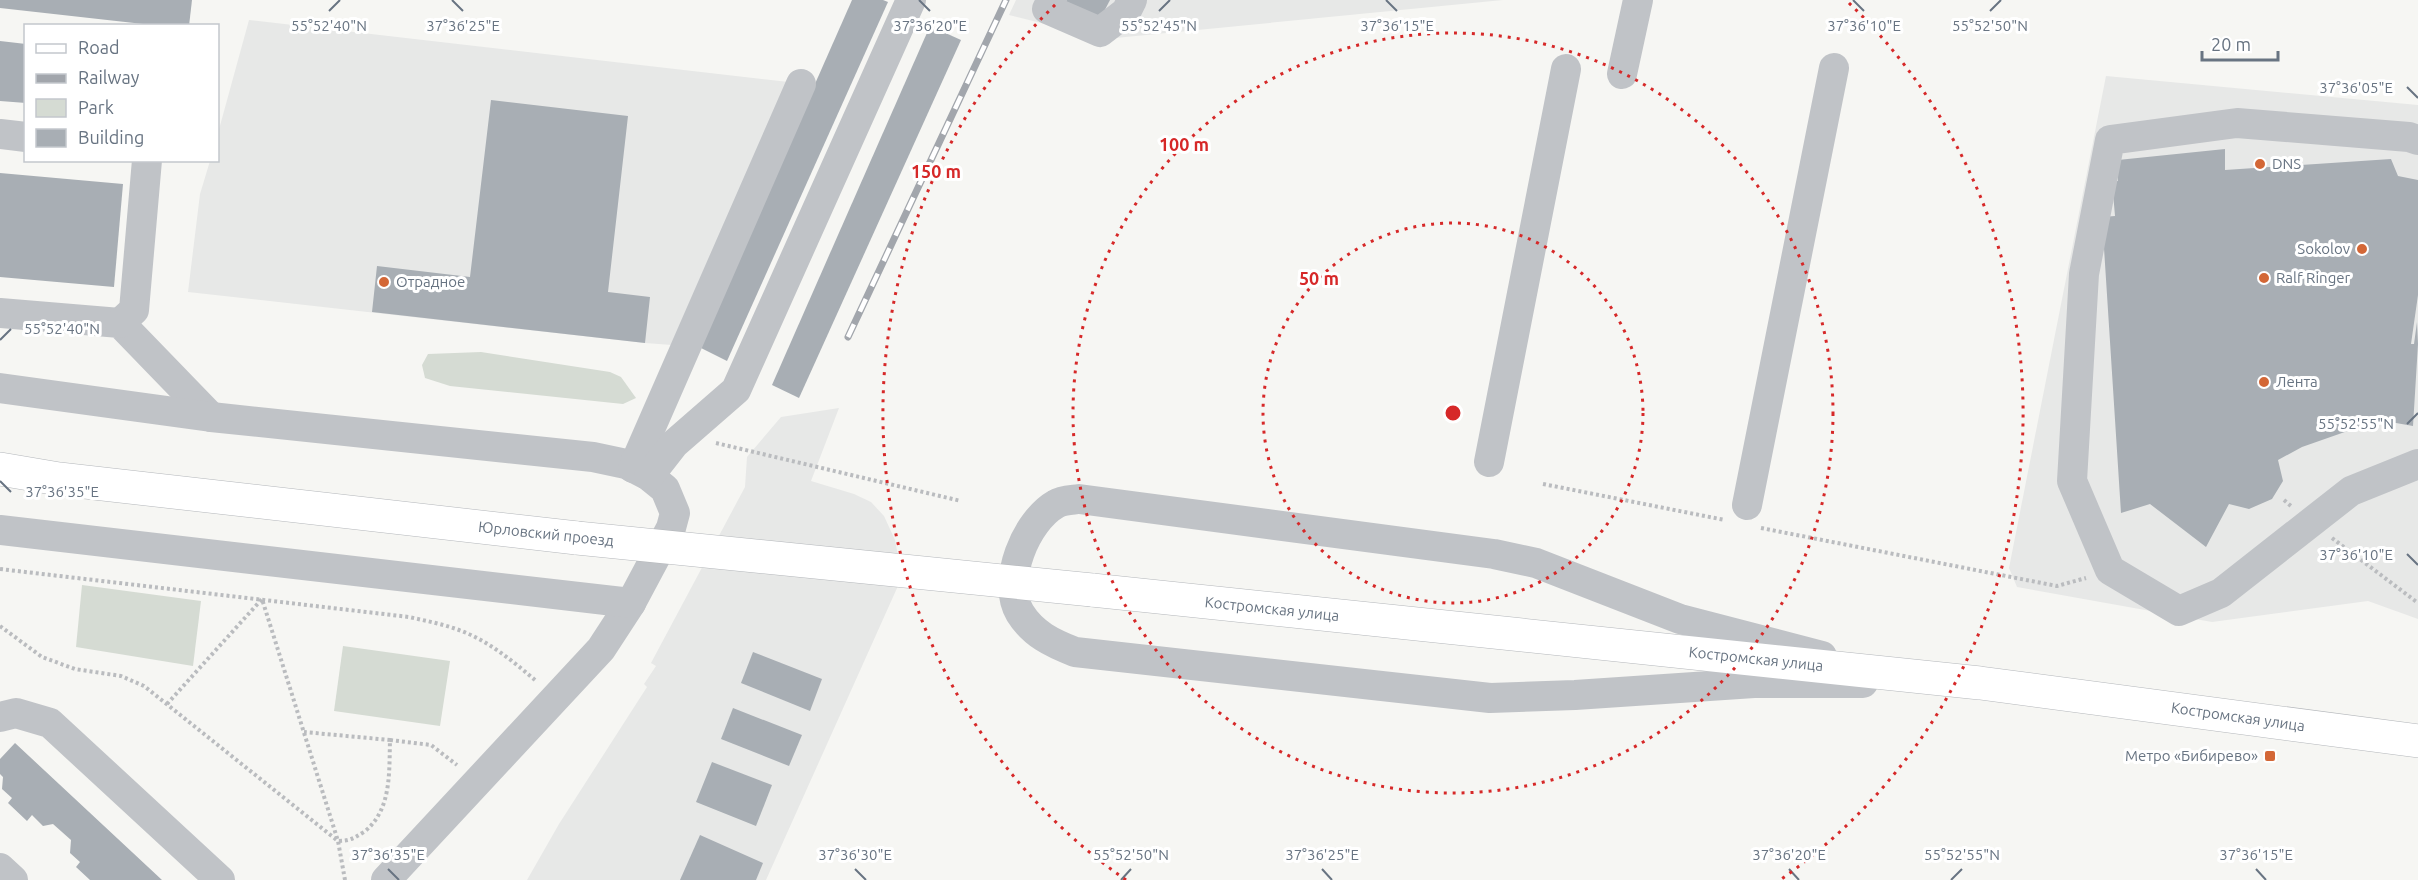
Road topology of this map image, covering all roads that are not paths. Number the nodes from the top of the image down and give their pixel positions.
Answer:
1 (911, 0) edge
2 (1052, 0) edge
3 (1132, 0) edge
4 (1638, 0) edge
5 (1834, 68) dead end
6 (1566, 69) dead end
7 (1622, 74) dead end
8 (801, 84) dead end
9 (0, 134) edge
10 (24, 137) edge
11 (2418, 140) edge
12 (147, 162) edge
13 (0, 313) edge
14 (120, 323) junction
15 (0, 388) edge
16 (211, 417) junction
17 (1489, 462) dead end
18 (2418, 464) edge
19 (0, 470) edge
20 (641, 472) junction
21 (1743, 517) road end
22 (0, 530) edge
23 (1092, 590) joint
24 (632, 603) junction
25 (1891, 674) junction
26 (1980, 683) junction
27 (0, 717) edge
28 (2418, 741) edge
29 (0, 868) edge
30 (13, 880) edge
31 (220, 880) edge
32 (386, 880) edge

1 - 20 street
2 - 3 street
4 - 7 street
5 - 21 street
6 - 17 street
8 - 20 street
9 - 10 street
11 - 18 street
12 - 14 street
13 - 14 street
14 - 16 street
15 - 16 street
16 - 20 street
19 - 23 main road, Юрловский проезд, bridge
20 - 24 street
22 - 24 street
23 - 25 main road, Костромская улица
24 - 32 street
25 - 26 main road, Костромская улица
25 - 26 street
26 - 28 main road, Костромская улица
27 - 31 street
29 - 30 street

